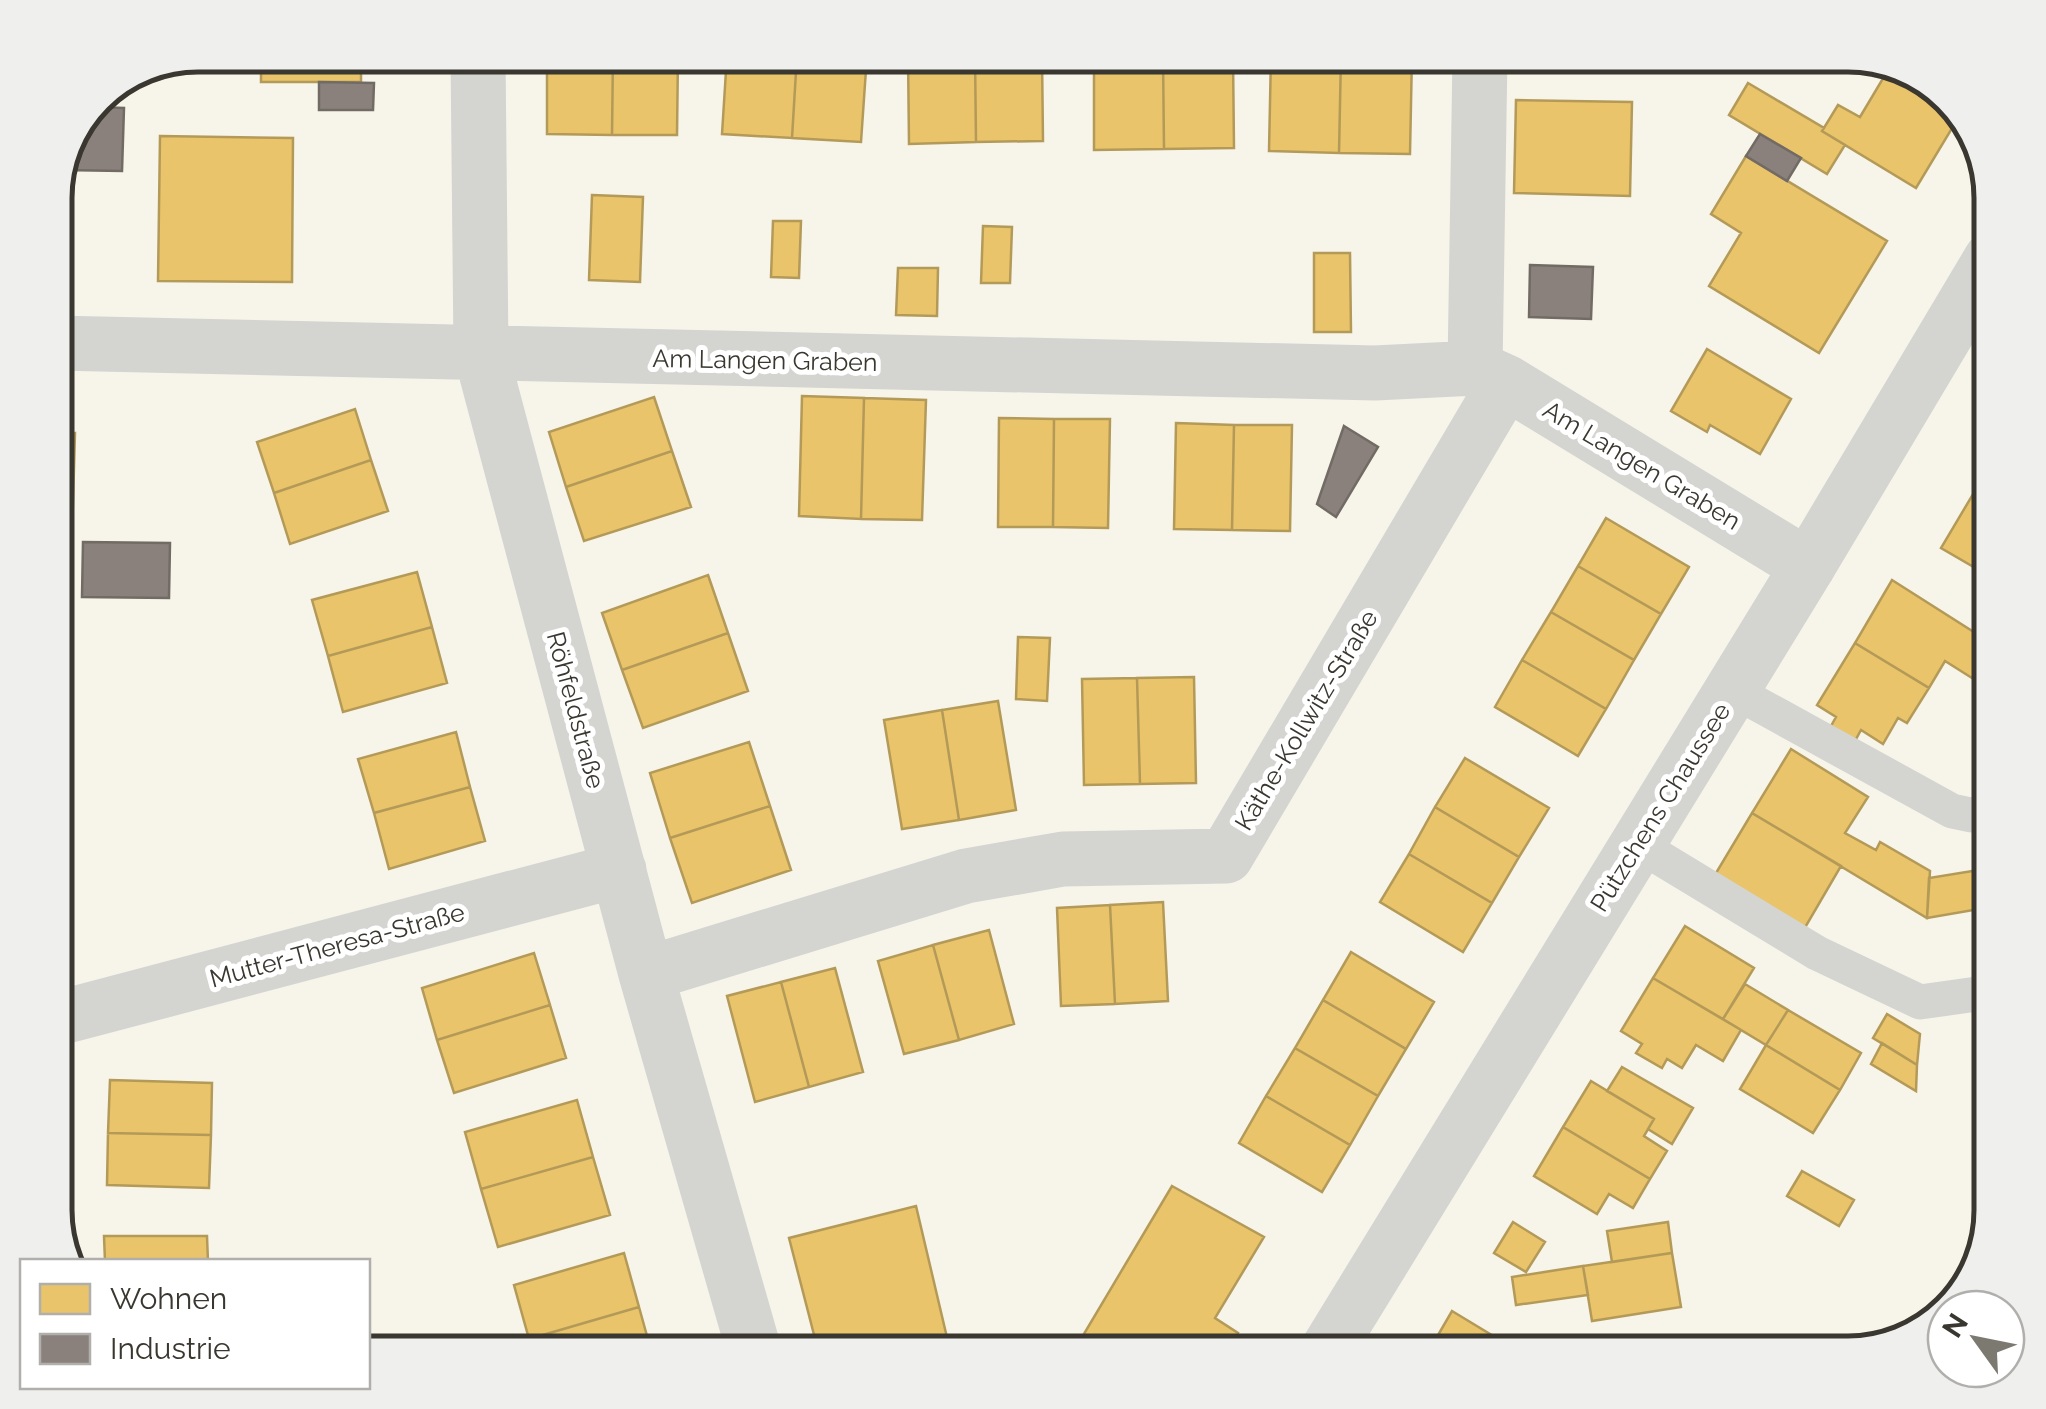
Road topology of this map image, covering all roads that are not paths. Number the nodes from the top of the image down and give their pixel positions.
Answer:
1 (478, 72) edge
2 (1481, 72) edge
3 (1973, 304) edge
4 (73, 343) edge
5 (481, 354) junction
6 (1490, 375) junction
7 (1808, 566) junction
8 (1732, 690) junction
9 (1973, 815) edge
10 (1637, 844) junction
11 (619, 870) junction
12 (646, 974) junction
13 (1973, 995) edge
14 (73, 1014) edge
15 (749, 1336) edge
16 (1336, 1336) edge

1 - 5 street, Röhfeldstraße
2 - 6 street
3 - 7 street, Pützchens Chaussee
4 - 5 street, Am Langen Graben
5 - 6 street, Am Langen Graben
5 - 11 street, Röhfeldstraße
6 - 7 street, Am Langen Graben
6 - 12 street, Käthe-Kollwitz-Straße
7 - 8 street, Pützchens Chaussee
8 - 9 lane
8 - 10 street, Pützchens Chaussee
10 - 13 lane
10 - 16 street, Pützchens Chaussee
11 - 12 street, Röhfeldstraße
11 - 14 street, Mutter-Theresa-Straße
12 - 15 street, Röhfeldstraße

